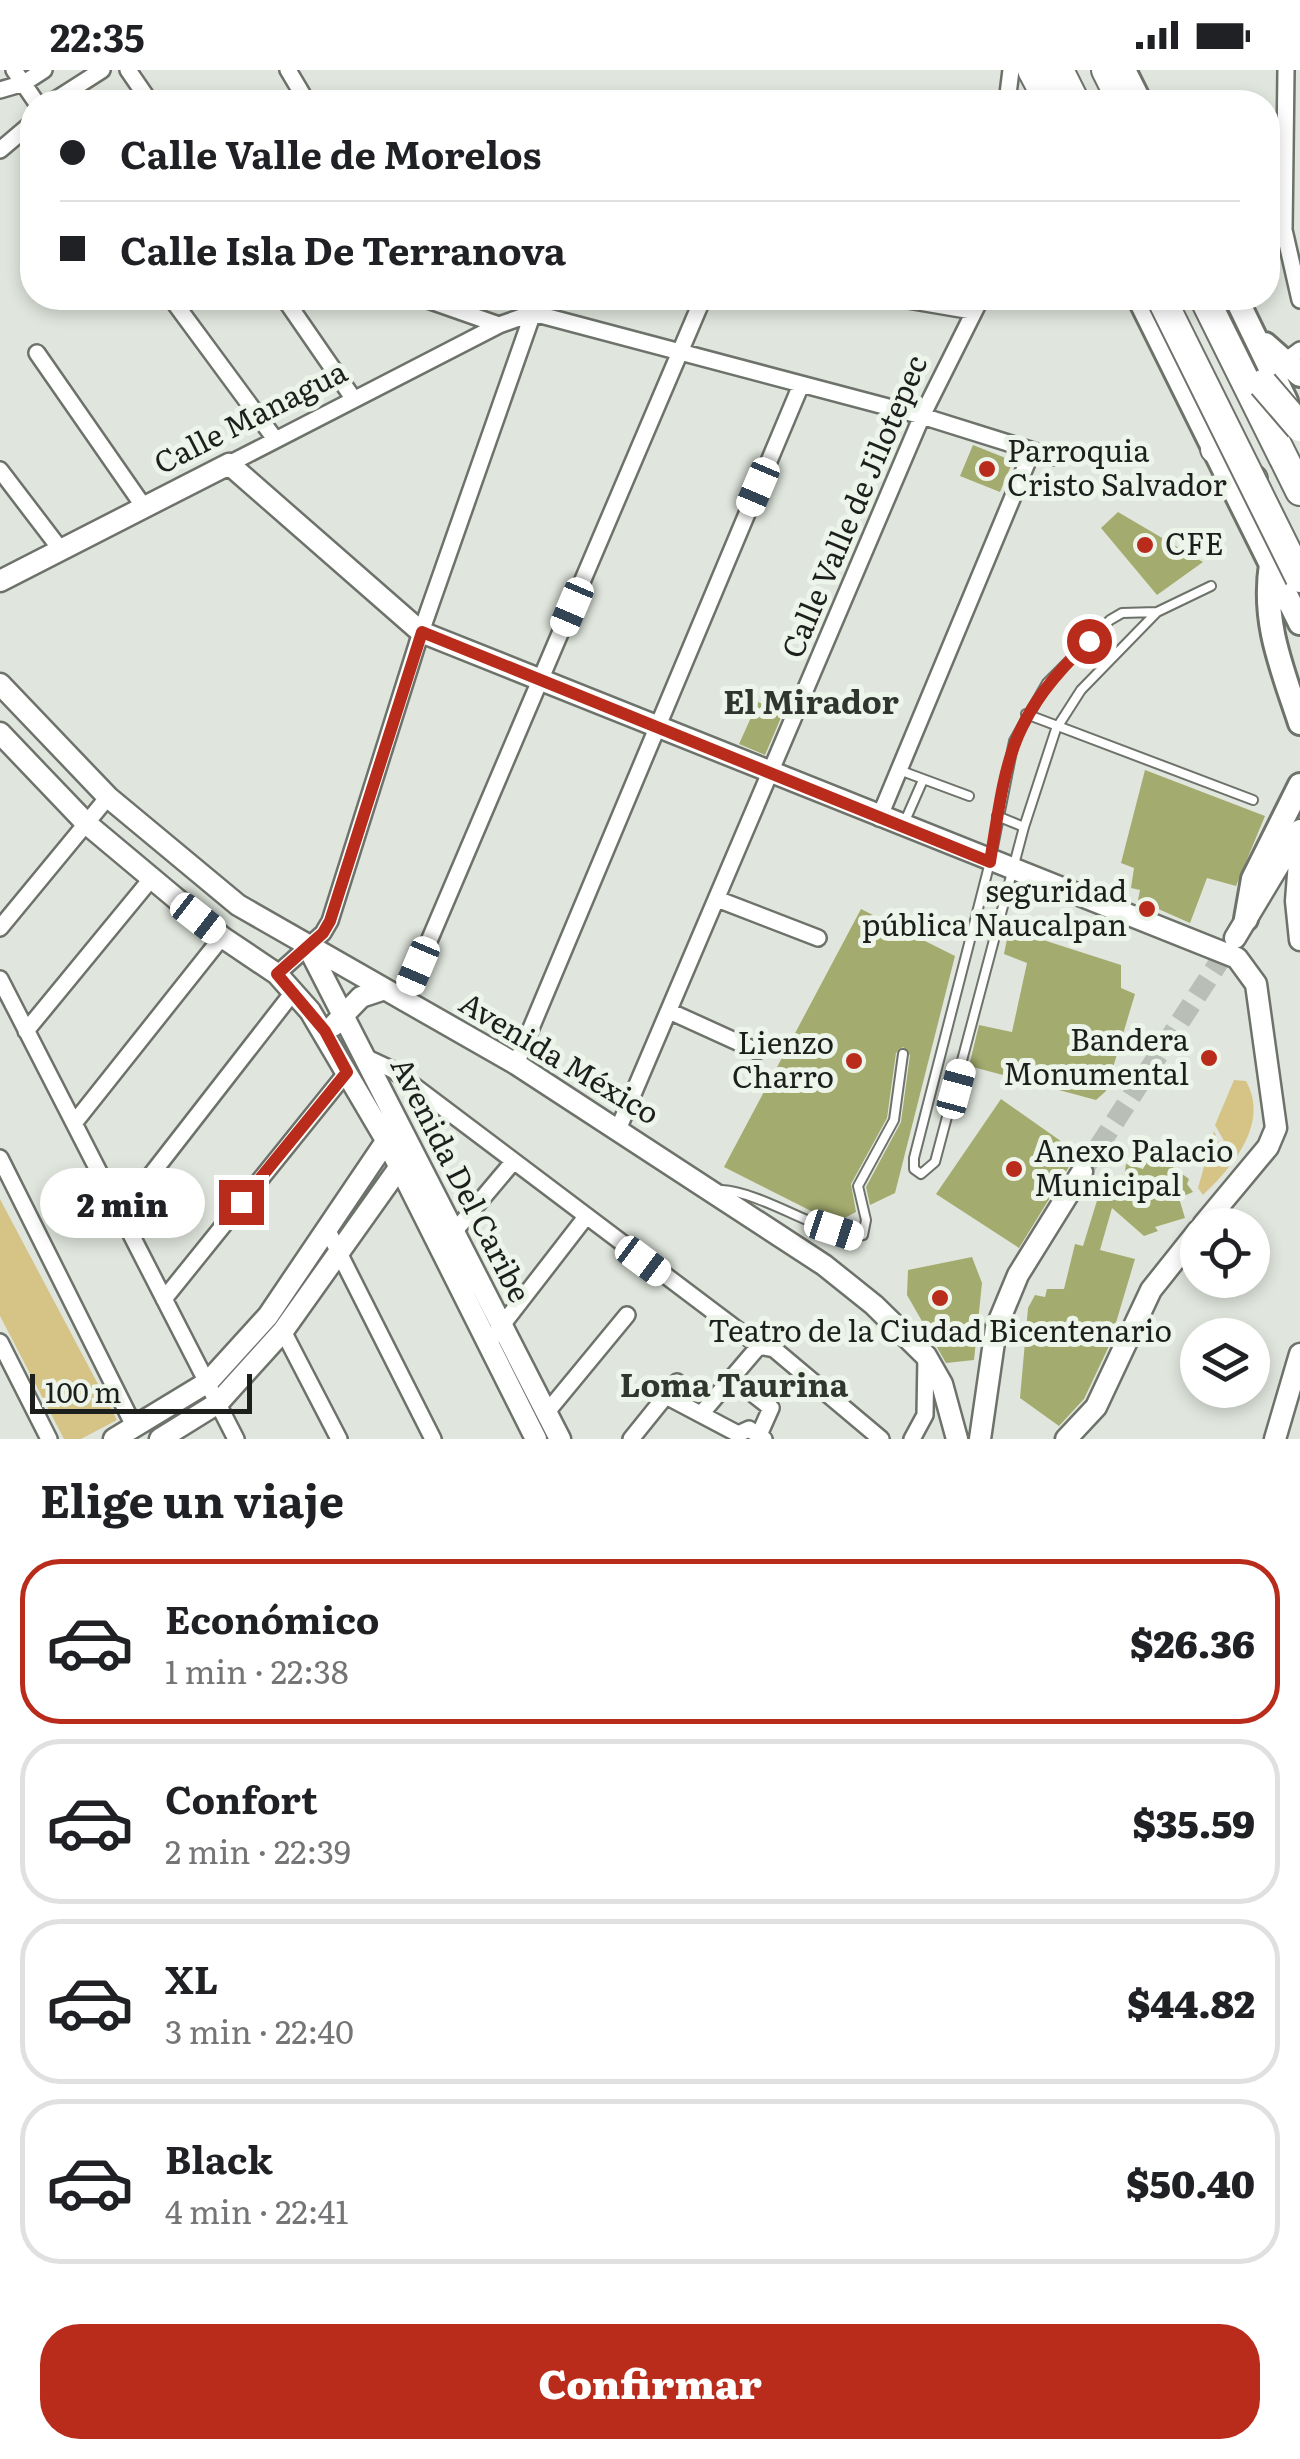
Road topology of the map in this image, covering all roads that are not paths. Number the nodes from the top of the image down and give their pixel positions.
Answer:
1 (44, 70) edge
2 (102, 70) edge
3 (1286, 70) edge
4 (19, 77) edge
5 (0, 90) edge
6 (71, 90) edge
7 (20, 132) edge
8 (0, 150) edge
9 (1292, 159) edge
10 (1300, 300) edge
11 (180, 310) edge
12 (292, 310) edge
13 (456, 310) edge
14 (528, 310) edge
15 (698, 310) edge
16 (973, 310) edge
17 (1145, 310) edge
18 (1155, 310) edge
19 (1167, 310) edge
20 (1179, 310) edge
21 (1210, 310) edge
22 (1226, 310) edge
23 (1242, 310) edge
24 (533, 314) junction
25 (499, 325) junction
26 (1250, 326) junction
27 (680, 352) junction
28 (37, 354) dead end
29 (1295, 362) edge
30 (1263, 384) junction
31 (801, 385) junction
32 (353, 398) junction
33 (922, 416) junction
34 (1300, 430) edge
35 (275, 438) junction
36 (1215, 449) junction
37 (1032, 451) junction
38 (1052, 456) dead end
39 (1300, 458) edge
40 (229, 464) junction
41 (0, 470) edge
42 (1300, 490) edge
43 (1270, 492) junction
44 (144, 507) junction
45 (61, 550) junction
46 (1300, 551) edge
47 (1272, 564) junction
48 (1300, 578) edge
49 (0, 581) edge
50 (1211, 586) dead end
51 (1300, 594) edge
52 (1156, 612) junction
53 (1300, 623) edge
54 (422, 632) junction
55 (541, 680) junction
56 (0, 684) edge
57 (1026, 714) junction
58 (1300, 723) edge
59 (658, 726) junction
60 (1056, 729) junction
61 (0, 733) edge
62 (899, 770) junction
63 (771, 775) junction
64 (924, 780) junction
65 (1300, 785) edge
66 (969, 796) dead end
67 (108, 798) junction
68 (1252, 800) dead end
69 (997, 816) junction
70 (879, 818) junction
71 (88, 824) junction
72 (903, 826) junction
73 (1024, 827) junction
74 (1300, 830) edge
75 (1300, 850) edge
76 (990, 862) junction
77 (1016, 871) junction
78 (150, 880) junction
79 (718, 899) junction
80 (0, 928) edge
81 (222, 936) junction
82 (818, 938) dead end
83 (1239, 938) junction
84 (1300, 940) edge
85 (308, 947) junction
86 (277, 974) junction
87 (0, 979) edge
88 (382, 990) junction
89 (294, 991) junction
90 (402, 1002) junction
91 (669, 1011) junction
92 (334, 1026) junction
93 (26, 1031) junction
94 (757, 1051) dead end
95 (903, 1054) dead end
96 (363, 1056) junction
97 (516, 1064) junction
98 (347, 1072) junction
99 (75, 1122) junction
100 (618, 1128) junction
101 (392, 1132) junction
102 (0, 1158) edge
103 (406, 1158) junction
104 (513, 1162) junction
105 (1082, 1172) tunnel mouth
106 (713, 1190) junction
107 (1217, 1208) edge
108 (120, 1216) junction
109 (585, 1218) junction
110 (328, 1231) junction
111 (454, 1232) junction
112 (339, 1254) junction
113 (1180, 1254) edge
114 (164, 1299) junction
115 (626, 1315) dead end
116 (283, 1330) junction
117 (495, 1334) junction
118 (0, 1342) edge
119 (759, 1346) junction
120 (1300, 1354) edge
121 (926, 1356) junction
122 (734, 1379) junction
123 (208, 1382) junction
124 (678, 1382) dead end
125 (1295, 1389) edge
126 (666, 1396) junction
127 (218, 1402) junction
128 (548, 1412) junction
129 (701, 1414) junction
130 (135, 1428) junction
131 (757, 1434) edge
132 (50, 1439) edge
133 (114, 1439) edge
134 (160, 1439) edge
135 (236, 1439) edge
136 (338, 1439) edge
137 (433, 1439) edge
138 (536, 1439) edge
139 (560, 1439) edge
140 (631, 1439) edge
141 (881, 1439) edge
142 (912, 1439) edge
143 (957, 1439) edge
144 (980, 1439) edge
145 (1066, 1439) edge
146 (1275, 1439) edge

1 - 4 street
2 - 6 street
3 - 9 street
4 - 5 street
7 - 8 street
9 - 10 street
11 - 35 street
12 - 32 street
13 - 25 street
14 - 24 street
15 - 27 street
16 - 33 street, Calle Valle de Jilotepec
17 - 36 main road
18 - 51 highway
19 - 48 highway, bridge
20 - 43 highway
21 - 42 highway
22 - 30 highway
23 - 26 main road
24 - 25 street, Calle Managua
24 - 27 street
24 - 54 street
25 - 32 street, Calle Managua
26 - 29 main road
26 - 34 main road
27 - 31 street
27 - 55 street
28 - 44 street
30 - 34 highway, bridge
30 - 39 highway, bridge
31 - 33 street
31 - 59 street
32 - 35 street, Calle Managua
33 - 37 street
33 - 63 street, Calle Valle de Jilotepec
35 - 40 street, Calle Managua
36 - 43 highway
36 - 47 main road
37 - 38 street
37 - 62 street
40 - 44 main road, Calle Managua
40 - 54 main road
41 - 45 street
43 - 46 highway
44 - 45 main road, Calle Managua
45 - 49 main road, Calle Managua
47 - 53 main road
47 - 58 main road
50 - 52 lane
52 - 57 lane
52 - 60 lane
54 - 55 main road
54 - 85 street
55 - 59 main road
55 - 90 street
56 - 67 main road, Avenida México
57 - 60 lane
57 - 69 lane
59 - 63 main road
59 - 97 street
60 - 68 lane
60 - 73 lane
61 - 71 main road
62 - 64 lane
62 - 70 street
63 - 70 main road
63 - 79 street, Calle Valle de Jilotepec
64 - 66 lane
64 - 72 lane
65 - 83 main road
67 - 71 street
67 - 85 main road, Avenida México
69 - 73 lane
69 - 76 lane
70 - 72 main road
71 - 78 main road
71 - 80 street
72 - 76 main road
73 - 77 lane
74 - 83 main road
75 - 84 main road
76 - 77 main road
76 - 77 lane
77 - 83 main road
78 - 81 main road
78 - 93 street
79 - 82 street
79 - 91 street, Calle Valle de Jilotepec
81 - 86 main road
81 - 99 street
83 - 107 main road
85 - 86 street
85 - 88 main road, Avenida México
85 - 92 main road, Avenida Del Caribe
86 - 89 main road, Avenida Del Caribe
87 - 93 street
88 - 90 main road, Avenida México
88 - 92 main road
89 - 92 main road, Avenida Del Caribe
89 - 108 street
90 - 97 main road, Avenida México
91 - 94 street
91 - 100 street, Calle Valle de Jilotepec
92 - 96 main road, Avenida Del Caribe
92 - 98 main road, Avenida Del Caribe
93 - 99 street
95 - 106 lane
96 - 101 main road, Avenida Del Caribe
96 - 104 street
97 - 100 main road, Avenida México
98 - 101 main road, Avenida Del Caribe
98 - 114 street
99 - 108 street
100 - 106 main road, Avenida México
101 - 103 main road, Avenida Del Caribe
101 - 110 main road
102 - 130 street
103 - 111 main road, Avenida Del Caribe
103 - 112 main road
103 - 117 main road, Avenida Del Caribe
104 - 109 street
104 - 111 street
105 - 144 main road
106 - 121 main road, Avenida México
108 - 114 street
109 - 117 street
109 - 119 street
110 - 112 street
110 - 123 main road
111 - 117 main road, Avenida Del Caribe
112 - 116 main road
112 - 137 street
113 - 145 main road
114 - 123 street
115 - 128 street
116 - 127 main road
116 - 136 street
117 - 128 main road, Avenida Del Caribe
117 - 138 main road, Avenida Del Caribe
118 - 132 street
119 - 122 street
119 - 141 street
120 - 125 main road
121 - 142 street
121 - 143 main road, Avenida México
122 - 129 street
122 - 131 street
123 - 127 street
123 - 130 main road
124 - 126 street
125 - 146 main road
126 - 129 street
126 - 140 street
127 - 134 main road
127 - 135 street
128 - 139 main road, Avenida Del Caribe
129 - 131 street
130 - 133 main road

